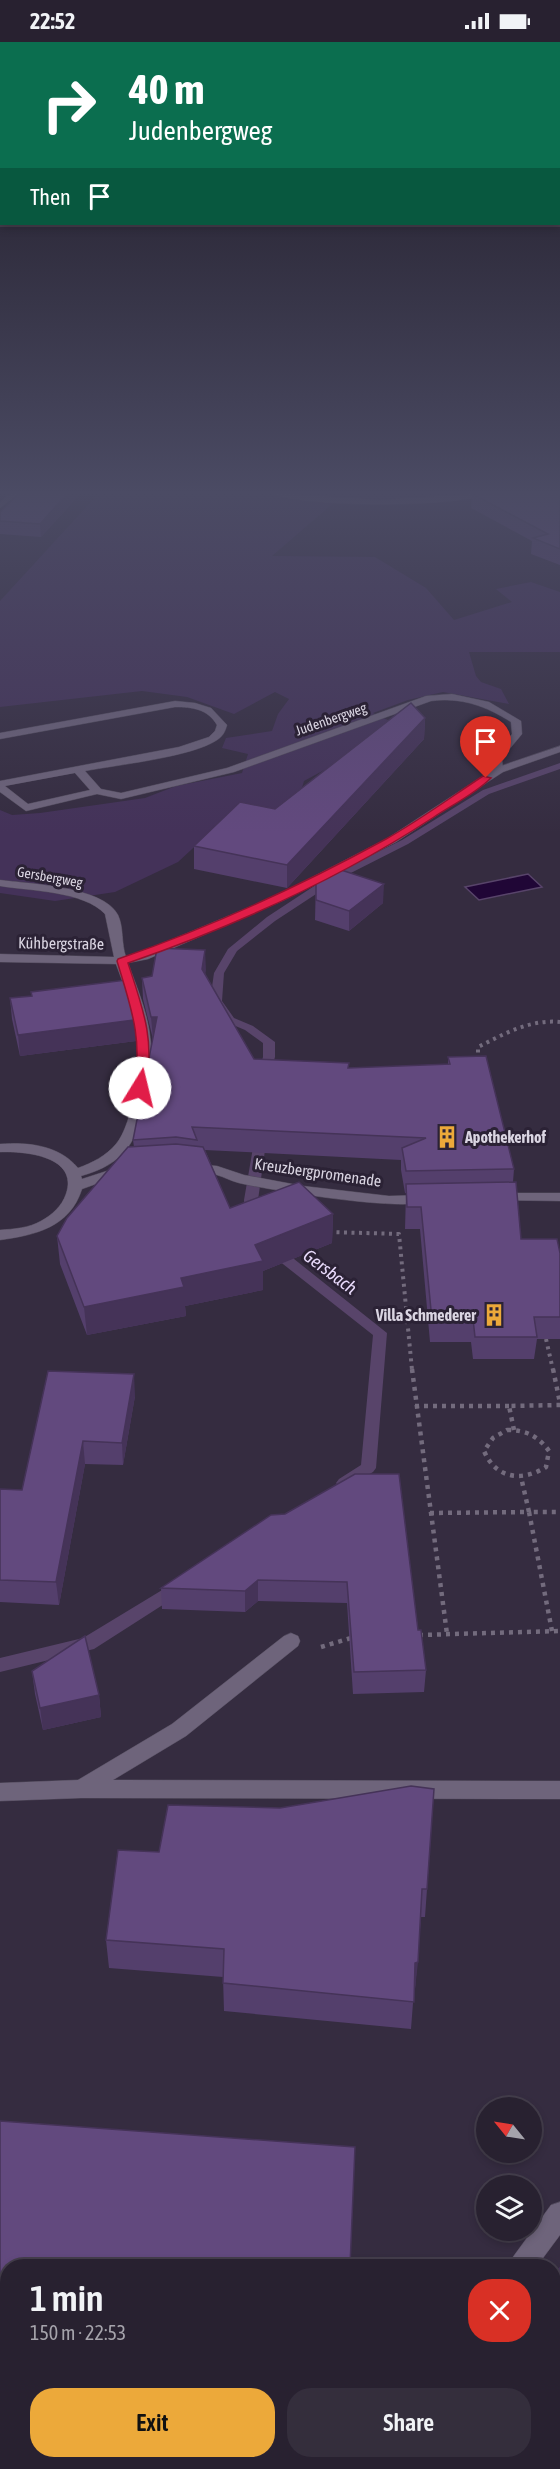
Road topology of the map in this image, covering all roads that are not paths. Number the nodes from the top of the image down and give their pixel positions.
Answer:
1 (0, 736) edge
2 (560, 749) edge
3 (78, 770) junction
4 (499, 770) junction
5 (0, 785) edge
6 (97, 791) junction
7 (0, 883) edge
8 (0, 958) edge
9 (122, 961) junction
10 (0, 1148) edge
11 (177, 1166) edge
12 (134, 1169) edge
13 (75, 1180) junction
14 (560, 1197) edge
15 (484, 1198) edge
16 (437, 1199) edge
17 (0, 1235) edge
18 (291, 1641) road end
19 (81, 1789) junction
20 (560, 1790) edge
21 (0, 1792) edge
22 (560, 2214) edge
23 (527, 2259) edge

1 - 3 street
2 - 4 street
3 - 5 street
3 - 6 street
4 - 6 street, Judenbergweg
4 - 9 street
5 - 6 street
7 - 9 street, Gersbergweg
8 - 9 street, Kühbergstraße
9 - 13 street
10 - 13 street
11 - 16 street, Kreuzbergpromenade
12 - 13 street
13 - 17 street
14 - 15 street
18 - 19 street
19 - 20 street
19 - 21 street
22 - 23 street

